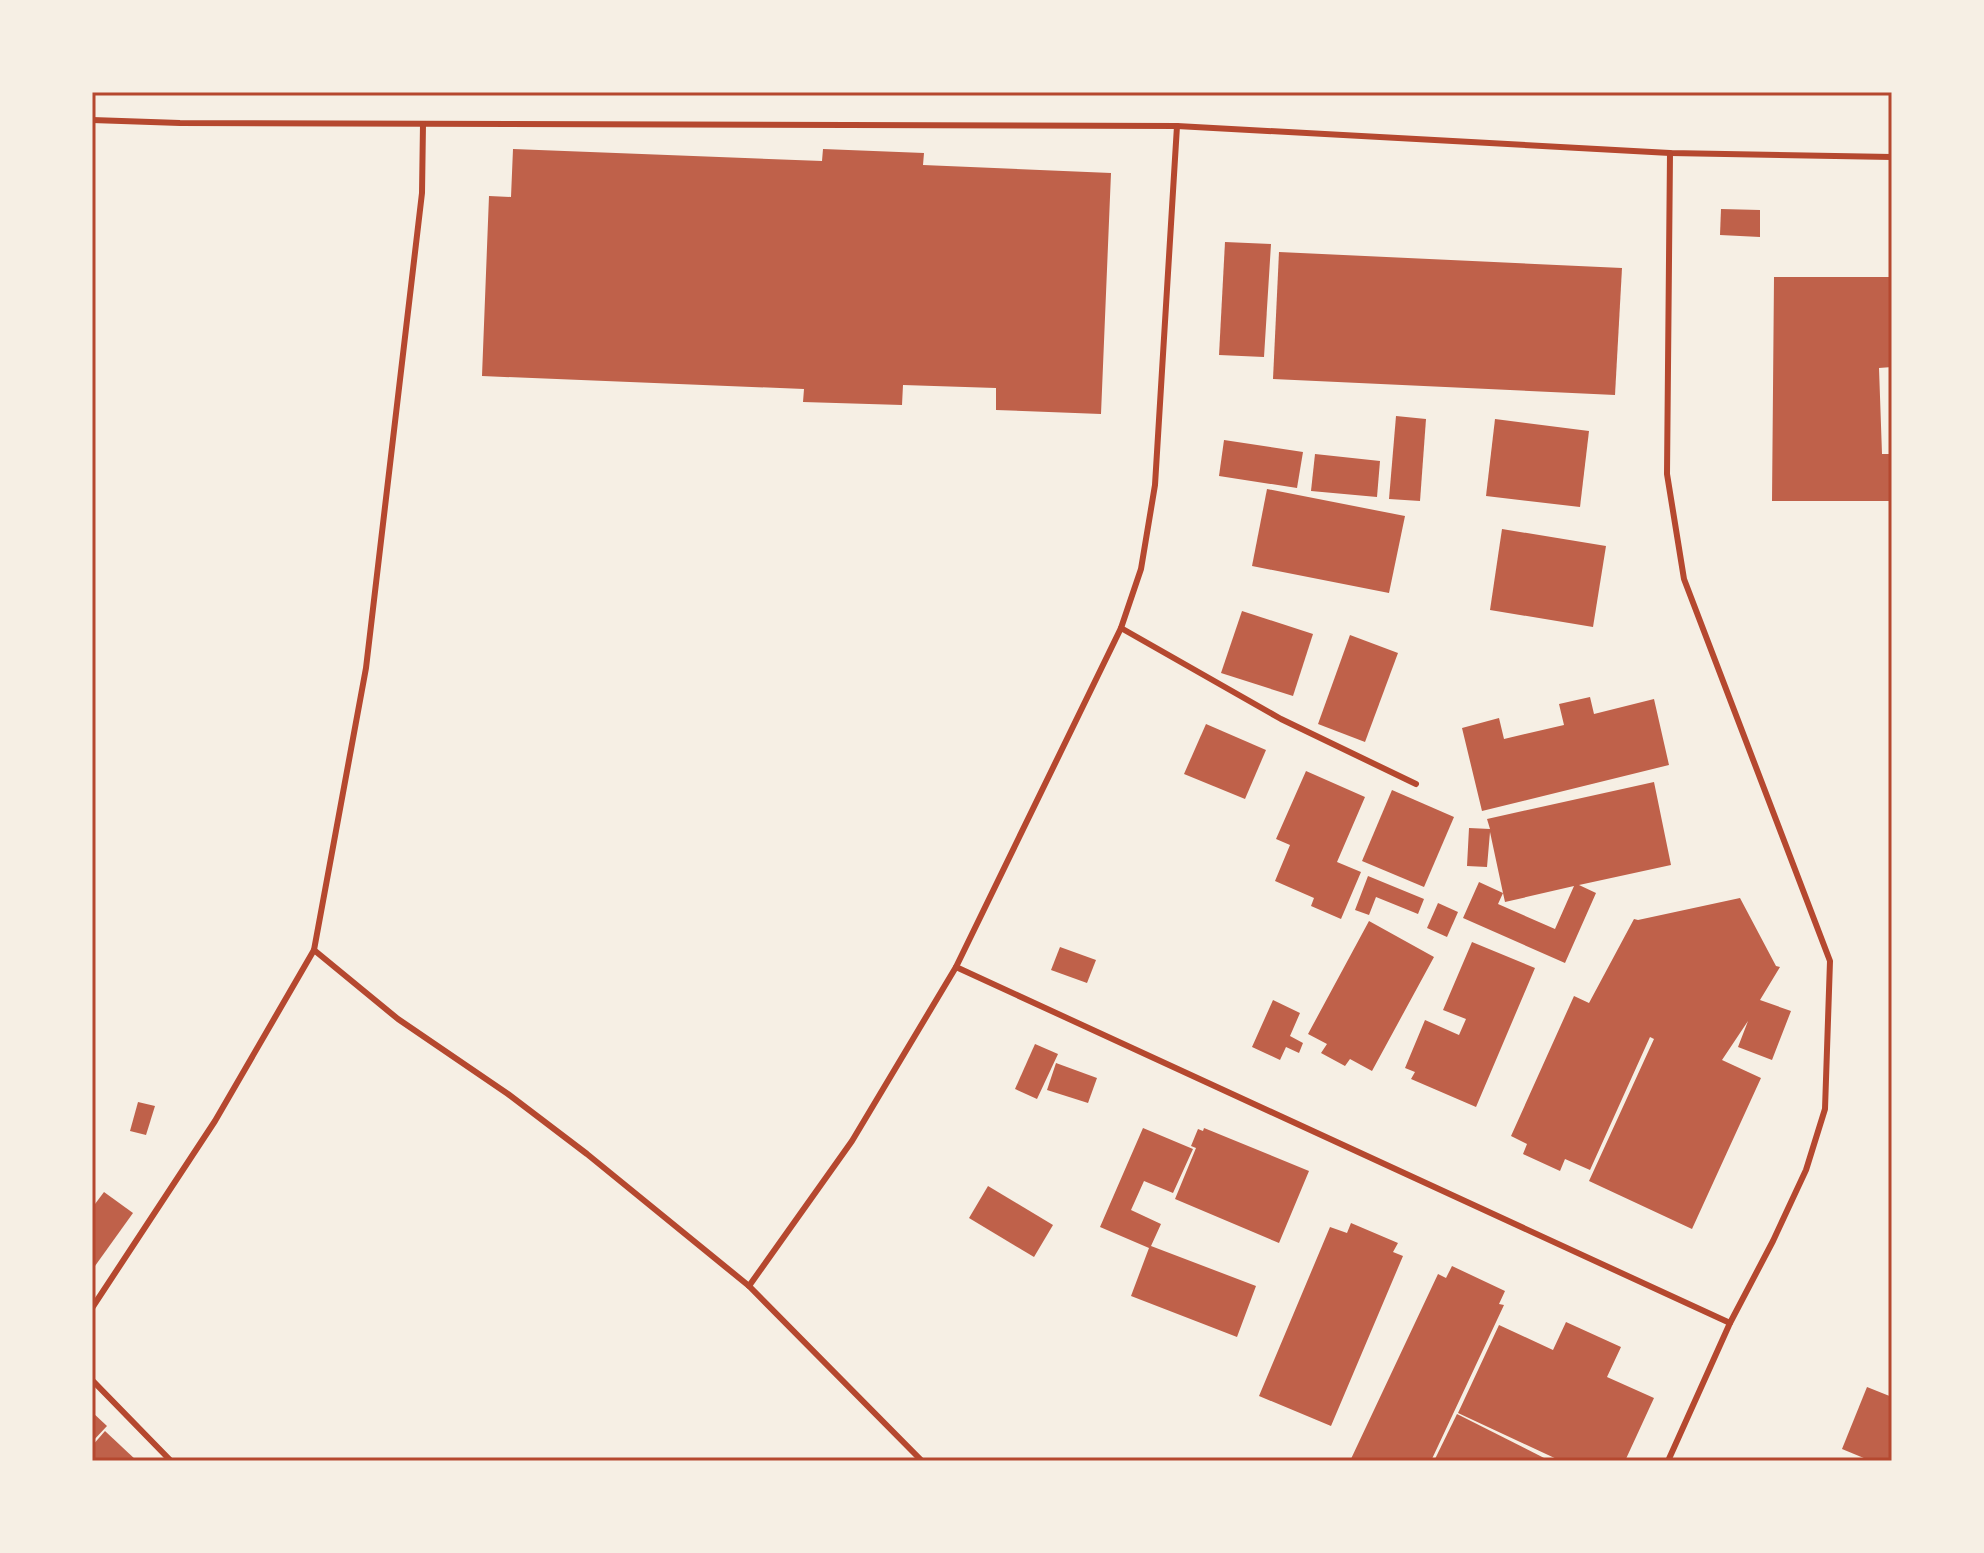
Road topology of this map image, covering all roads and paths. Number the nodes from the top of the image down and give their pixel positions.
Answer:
1 (92, 120) edge
2 (423, 124) junction
3 (1177, 126) junction
4 (1670, 153) junction
5 (1892, 157) edge
6 (1121, 628) junction
7 (1416, 784) dead end
8 (314, 950) junction
9 (956, 967) junction
10 (749, 1286) junction
11 (92, 1308) edge
12 (1730, 1323) junction
13 (92, 1380) edge
14 (171, 1461) edge
15 (922, 1461) edge
16 (1668, 1461) edge

1 - 2 lane
2 - 3 lane
2 - 8 lane
3 - 4 lane
3 - 6 lane
4 - 5 lane
4 - 12 lane
6 - 7 lane
6 - 9 lane
8 - 10 lane
8 - 11 lane
9 - 10 lane
9 - 12 lane
10 - 15 lane
12 - 16 lane
13 - 14 lane

